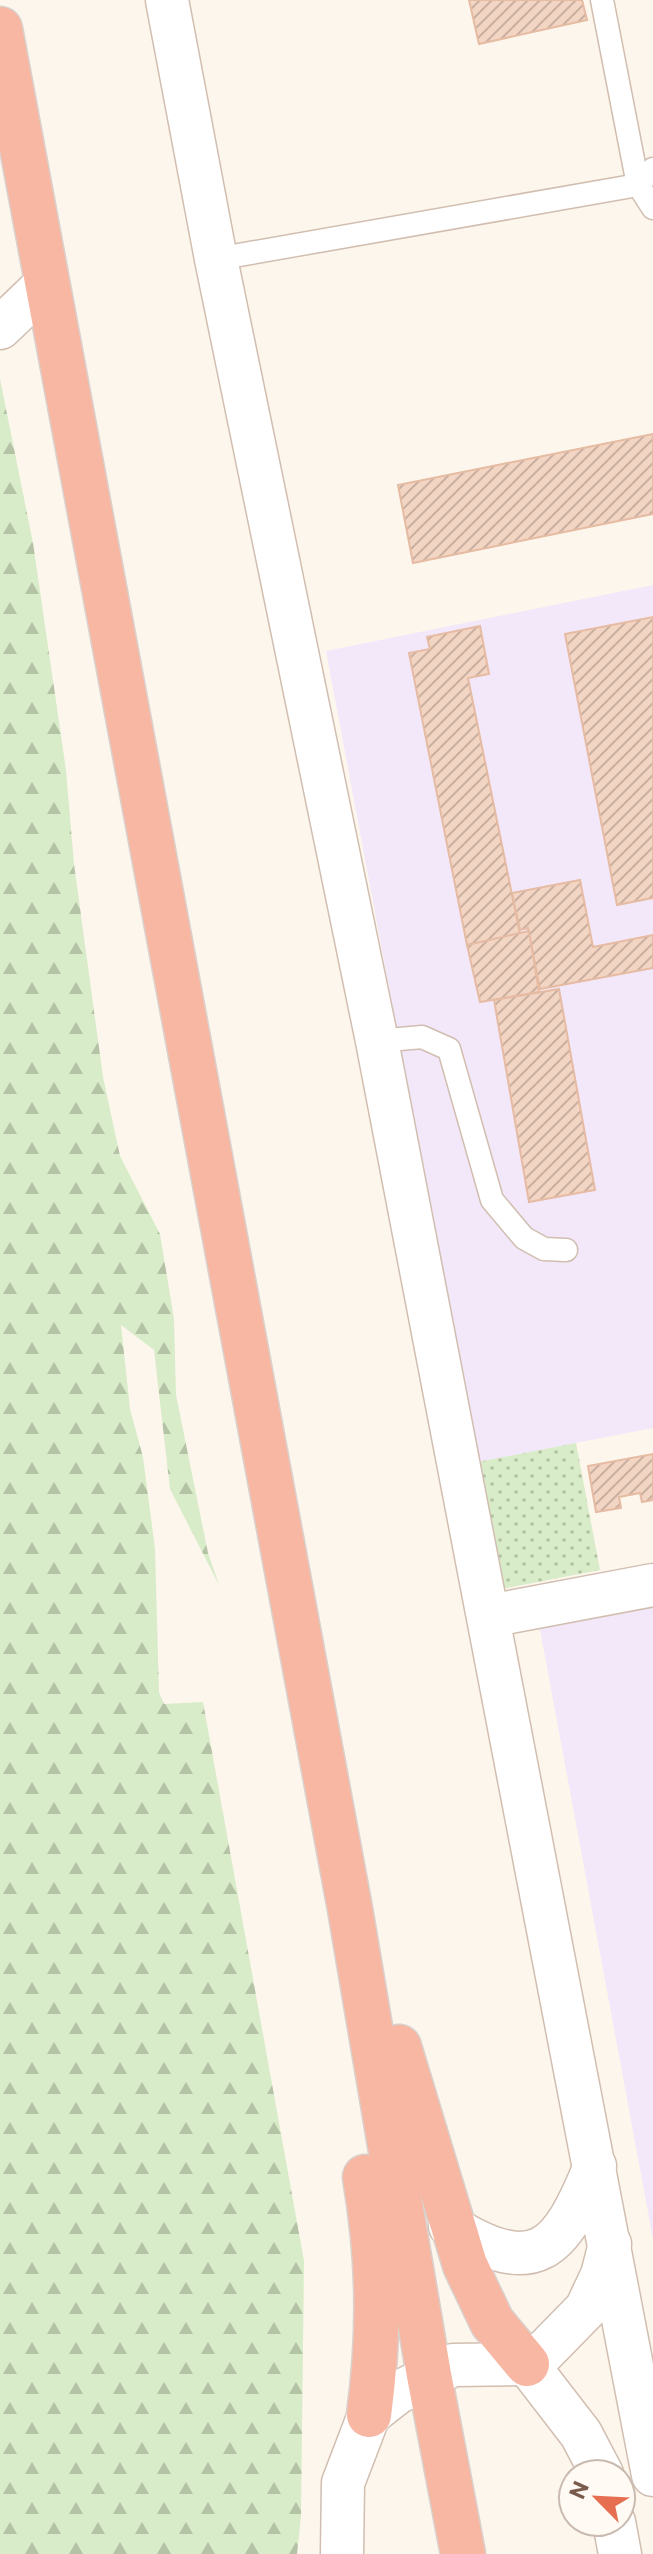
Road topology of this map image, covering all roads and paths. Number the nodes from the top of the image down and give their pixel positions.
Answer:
1 (167, 0) edge
2 (602, 0) edge
3 (0, 29) edge
4 (646, 177) edge
5 (653, 208) edge
6 (216, 259) junction
7 (46, 284) junction
8 (0, 328) edge
9 (377, 1041) junction
10 (566, 1250) dead end
11 (653, 1585) edge
12 (489, 1616) junction
13 (350, 1909) junction
14 (595, 2166) junction
15 (450, 2226) junction
16 (610, 2243) junction
17 (527, 2364) junction
18 (429, 2375) junction
19 (369, 2415) junction
20 (594, 2458) edge
21 (653, 2475) edge
22 (342, 2554) edge
23 (463, 2554) edge

1 - 6 street
2 - 4 lane
3 - 7 highway
4 - 5 lane
4 - 6 lane
6 - 9 street
7 - 8 street
7 - 13 highway
9 - 10 lane
9 - 12 street
11 - 12 street
12 - 14 street
13 - 15 highway
13 - 18 highway
13 - 19 highway
14 - 15 street
14 - 16 street
15 - 17 highway
16 - 17 street
16 - 21 street
17 - 18 street
17 - 20 street
18 - 19 street
18 - 23 highway
19 - 22 street

